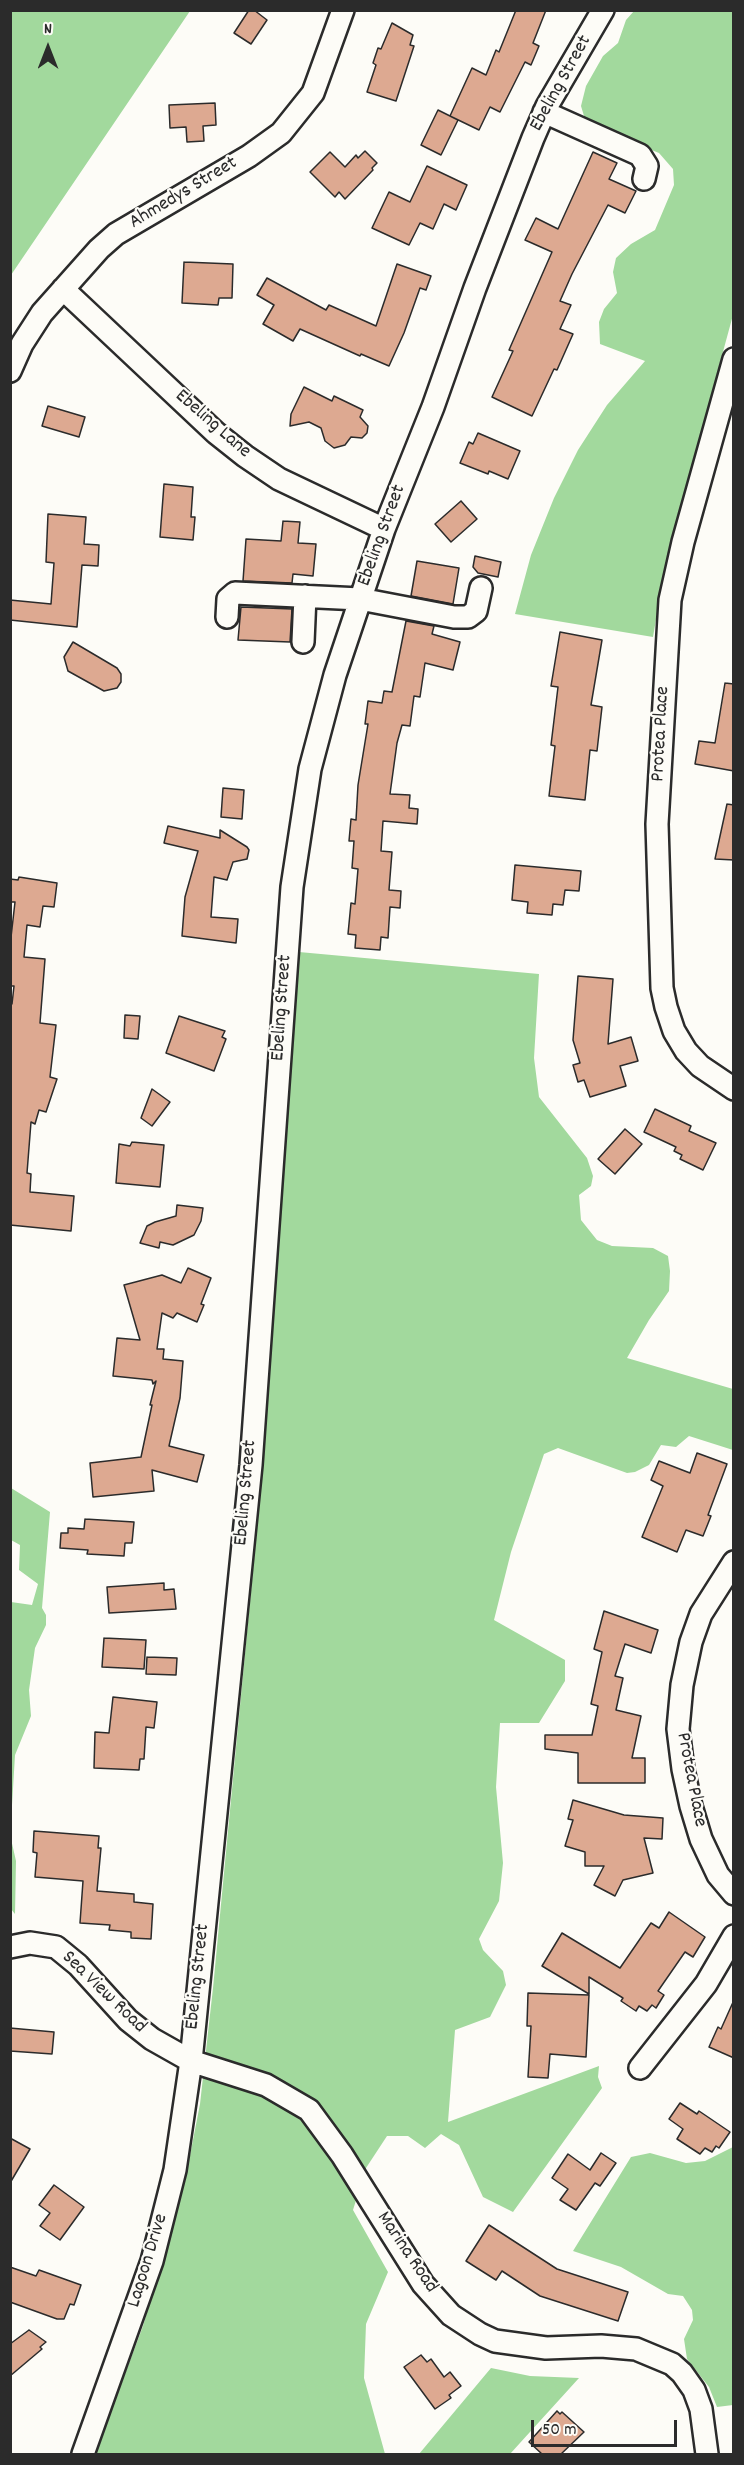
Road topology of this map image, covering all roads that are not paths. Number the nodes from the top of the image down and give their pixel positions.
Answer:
1 (343, 10) edge
2 (603, 10) edge
3 (544, 112) junction
4 (644, 178) dead end
5 (63, 289) junction
6 (734, 359) edge
7 (10, 371) edge
8 (384, 529) junction
9 (481, 588) dead end
10 (305, 596) junction
11 (360, 598) junction
12 (227, 617) dead end
13 (303, 642) dead end
14 (734, 1089) edge
15 (734, 1562) edge
16 (734, 1894) edge
17 (734, 1936) edge
18 (10, 1947) edge
19 (191, 2061) junction
20 (640, 2068) dead end
21 (83, 2454) edge
22 (707, 2454) edge

1 - 5 street, Ahmedys Street
2 - 3 street, Ebeling Street
3 - 4 street
3 - 8 street, Ebeling Street
5 - 7 street, Ahmedys Street
5 - 8 street, Ebeling Lane
6 - 14 street, Protea Place
8 - 11 street, Ebeling Street
9 - 11 street
10 - 11 street
10 - 12 street
10 - 13 street
11 - 19 street, Ebeling Street
15 - 16 street, Protea Place
17 - 20 street
18 - 19 street, Sea View Road
19 - 21 street, Lagoon Drive
19 - 22 street, Marina Road

